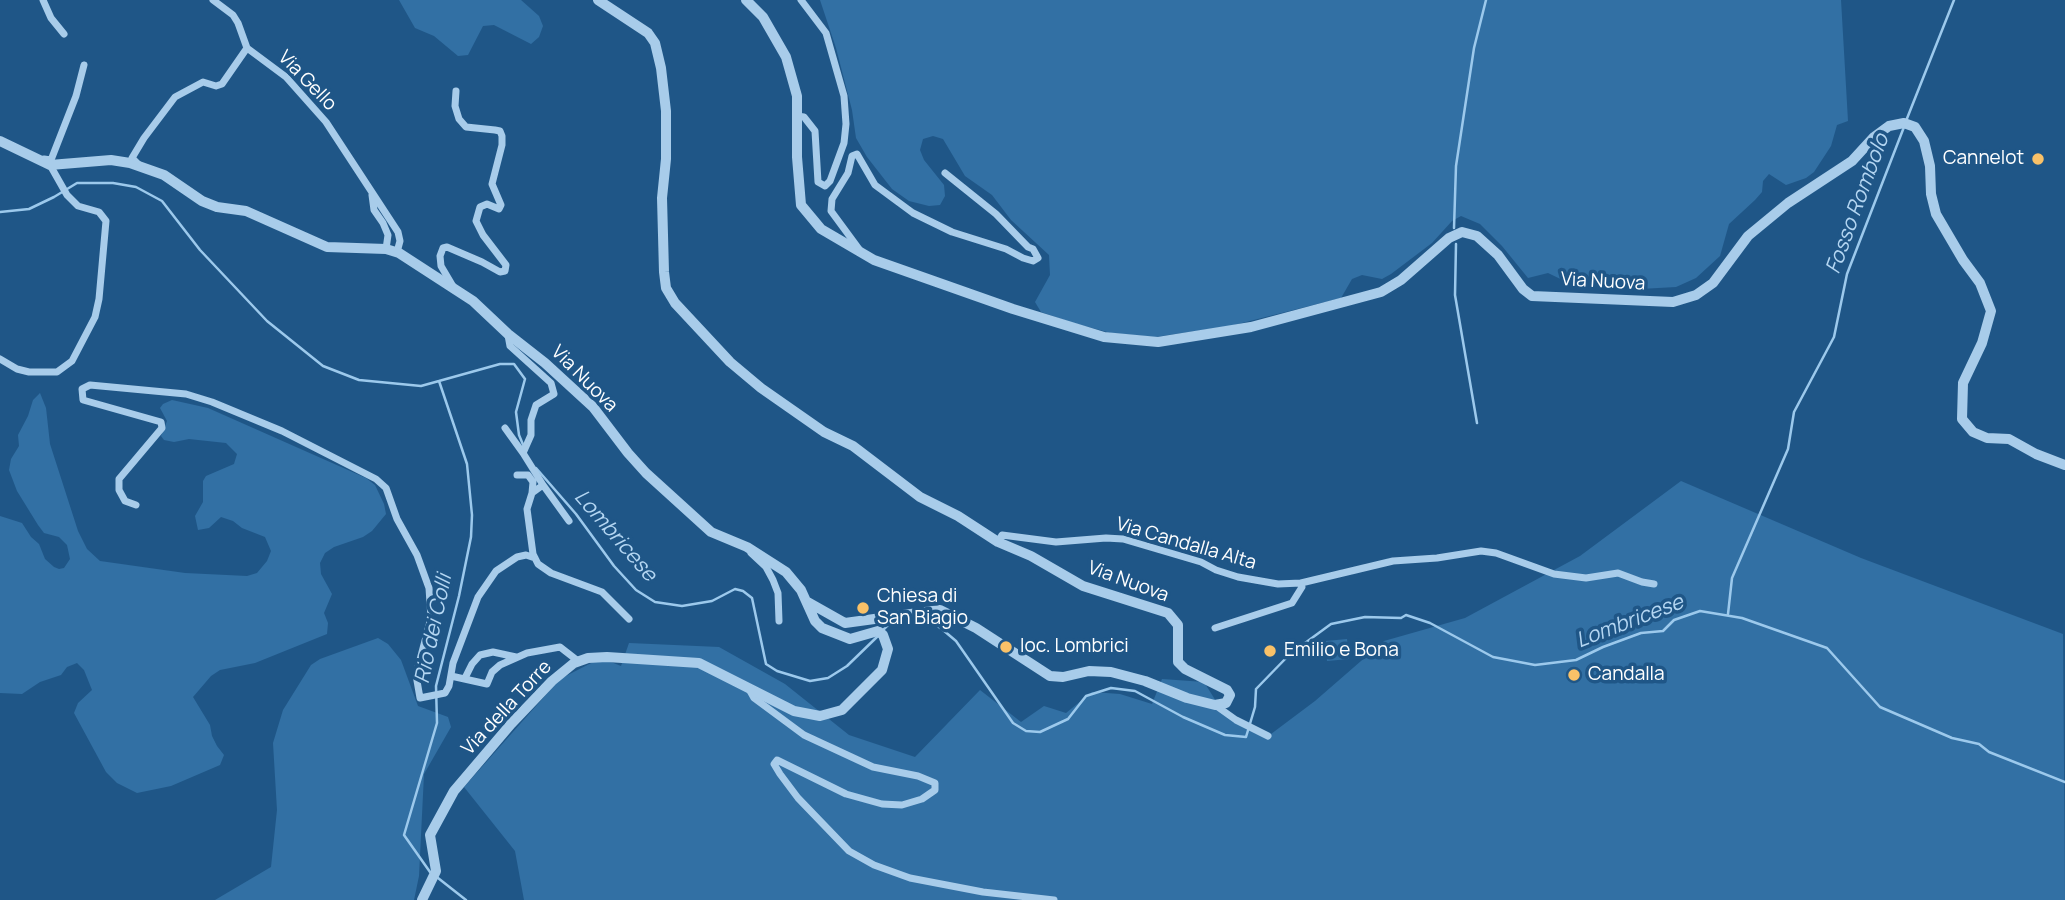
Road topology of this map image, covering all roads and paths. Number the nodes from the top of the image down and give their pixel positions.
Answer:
1 (43, 0) edge
2 (213, 0) edge
3 (598, 0) edge
4 (746, 0) edge
5 (801, 0) edge
6 (64, 34) dead end
7 (247, 48) junction
8 (84, 65) dead end
9 (456, 91) dead end
10 (797, 116) junction
11 (0, 141) edge
12 (37, 159) junction
13 (50, 165) junction
14 (139, 166) junction
15 (945, 173) dead end
16 (391, 251) junction
17 (867, 257) junction
18 (455, 289) junction
19 (508, 334) junction
20 (0, 359) edge
21 (505, 428) dead end
22 (523, 453) junction
23 (2065, 465) edge
24 (517, 475) dead end
25 (543, 485) junction
26 (532, 493) junction
27 (136, 505) dead end
28 (569, 521) dead end
29 (998, 542) junction
30 (747, 547) junction
31 (535, 558) junction
32 (1301, 583) junction
33 (1654, 584) dead end
34 (806, 601) junction
35 (629, 619) dead end
36 (779, 621) dead end
37 (1215, 628) dead end
38 (516, 657) junction
39 (578, 661) junction
40 (451, 676) junction
41 (465, 678) junction
42 (749, 689) junction
43 (1215, 705) junction
44 (1268, 736) dead end
45 (422, 898) edge
46 (1054, 900) edge

1 - 6 street
2 - 7 street, Via Gello
3 - 29 street, Via Nuova
4 - 10 street, Via Nuova
5 - 10 street
7 - 14 street
7 - 16 street, Via Gello
8 - 12 street
9 - 18 street
10 - 17 street, Via Nuova
11 - 12 street
12 - 13 street
13 - 14 street
13 - 20 street
14 - 16 street
15 - 17 street
16 - 18 street, Via Nuova
17 - 23 street, Via Nuova
18 - 19 street, Via Nuova
19 - 22 street
19 - 30 street, Via Nuova
21 - 22 street
22 - 25 street
24 - 26 street
25 - 26 street
25 - 28 street
26 - 31 street
27 - 40 street
29 - 32 street, Via Candalla Alta
29 - 43 street, Via Nuova
30 - 34 street, Via Nuova
30 - 36 street
31 - 35 street
31 - 40 street
32 - 33 street, Via Candalla Alta
32 - 37 street
34 - 42 street, Via della Torre
34 - 43 street, Via Nuova
38 - 39 street
38 - 41 street
38 - 41 street
39 - 42 street, Via della Torre
39 - 45 street, Via della Torre
40 - 41 street
42 - 46 street
43 - 44 street

